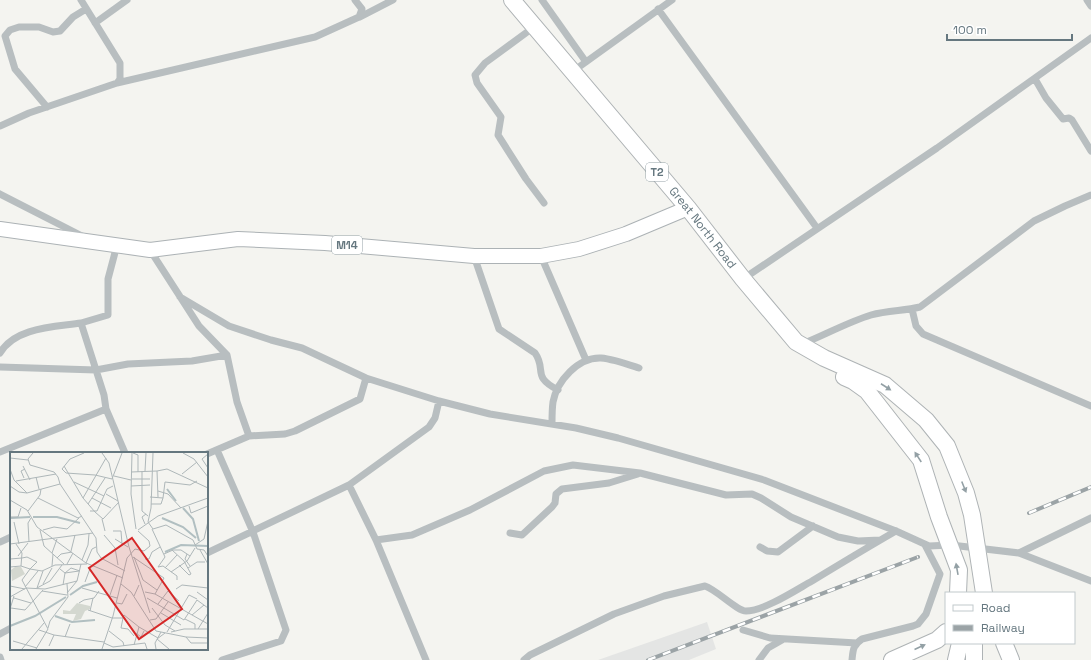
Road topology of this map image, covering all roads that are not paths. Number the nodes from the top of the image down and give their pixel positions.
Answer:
1 (81, 0) edge
2 (128, 0) edge
3 (355, 0) edge
4 (393, 0) edge
5 (512, 0) edge
6 (542, 0) edge
7 (672, 0) edge
8 (1087, 0) edge
9 (1091, 6) edge
10 (86, 8) junction
11 (658, 9) junction
12 (359, 18) junction
13 (95, 23) junction
14 (534, 27) junction
15 (1091, 38) edge
16 (586, 62) junction
17 (572, 72) junction
18 (1035, 78) junction
19 (117, 83) junction
20 (47, 107) junction
21 (0, 126) edge
22 (1091, 151) edge
23 (0, 194) edge
24 (1091, 195) edge
25 (544, 203) dead end
26 (688, 208) junction
27 (818, 228) junction
28 (0, 229) edge
29 (92, 242) junction
30 (117, 245) junction
31 (150, 250) junction
32 (474, 256) junction
33 (541, 256) junction
34 (742, 279) junction
35 (180, 297) junction
36 (912, 309) junction
37 (81, 323) junction
38 (800, 345) junction
39 (0, 353) edge
40 (227, 355) junction
41 (586, 360) junction
42 (0, 367) edge
43 (639, 368) dead end
44 (96, 370) junction
45 (366, 378) junction
46 (558, 390) junction
47 (439, 401) junction
48 (1091, 406) edge
49 (106, 409) junction
50 (552, 424) junction
51 (249, 436) junction
52 (217, 450) junction
53 (0, 452) edge
54 (126, 452) edge
55 (208, 454) edge
56 (640, 473) junction
57 (349, 485) junction
58 (1091, 518) edge
59 (813, 526) junction
60 (896, 531) junction
61 (253, 532) junction
62 (510, 533) dead end
63 (10, 537) edge
64 (376, 540) junction
65 (880, 540) junction
66 (0, 542) edge
67 (925, 544) junction
68 (950, 545) junction
69 (760, 547) dead end
70 (978, 548) junction
71 (208, 553) edge
72 (1019, 553) junction
73 (1091, 581) edge
74 (958, 592) edge
75 (984, 592) edge
76 (10, 629) edge
77 (744, 630) dead end
78 (945, 633) edge
79 (0, 634) edge
80 (784, 639) junction
81 (857, 643) junction
82 (960, 644) edge
83 (974, 644) edge
84 (1004, 644) edge
85 (222, 660) edge
86 (426, 660) edge
87 (524, 660) edge
88 (759, 660) edge
89 (852, 660) edge
90 (892, 660) edge
91 (956, 660) edge
92 (974, 660) edge
93 (1011, 660) edge

1 - 10 street
2 - 13 street
3 - 12 street
4 - 12 street
5 - 14 highway, Great North Road / T2
6 - 16 street
7 - 11 street
8 - 9 street
10 - 13 street
10 - 20 street
11 - 16 street
11 - 27 street
12 - 19 street
13 - 19 street
14 - 17 highway, Great North Road / T2
14 - 25 street
15 - 18 street
16 - 17 street
17 - 26 highway, Great North Road / T2
18 - 22 street
18 - 27 street
19 - 20 street
20 - 21 street
23 - 29 street
24 - 36 street
26 - 33 main road, M14
26 - 34 highway, Great North Road / T2
27 - 34 street
28 - 29 main road, M14
29 - 30 main road, M14
30 - 31 main road, M14
30 - 37 street
31 - 32 main road, M14
31 - 35 street
32 - 33 main road, M14
32 - 46 street
33 - 41 street
34 - 38 highway, Great North Road / T2
35 - 40 street
35 - 45 street
36 - 38 street
36 - 48 street
37 - 39 street
37 - 44 street
68 -> 38 highway
38 -> 70 highway
40 - 44 street
40 - 51 street
41 - 43 street
41 - 46 street
42 - 44 street
44 - 49 street
45 - 47 street
45 - 51 street
46 - 50 street
47 - 50 street
47 - 57 street
49 - 53 street
49 - 54 street
50 - 60 street
51 - 52 street
52 - 55 street
52 - 61 street
56 - 59 street
56 - 62 street
56 - 64 street
57 - 61 street
57 - 64 street
58 - 72 street
59 - 65 street
59 - 69 street
60 - 65 street
60 - 67 street
61 - 71 street
61 - 85 street
63 - 66 street
64 - 86 street
65 - 87 street
67 - 68 street
67 - 81 street
68 - 70 street
74 -> 68 highway
70 - 72 street
70 - 75 highway
72 - 73 street
76 - 79 street
77 - 80 street
90 -> 78 highway
80 - 81 street
80 - 88 street
81 - 89 street
82 - 91 highway
83 - 92 highway
84 - 93 highway

